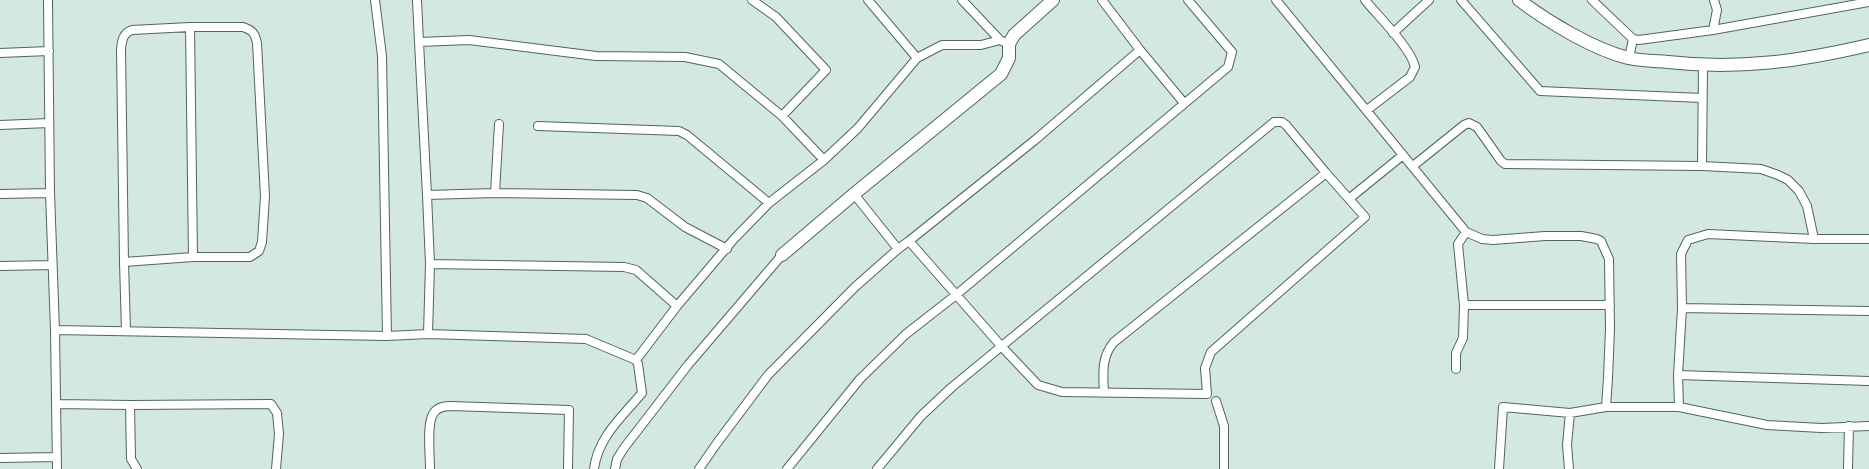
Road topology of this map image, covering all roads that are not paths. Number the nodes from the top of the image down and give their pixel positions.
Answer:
1 (48, 0) edge
2 (375, 0) edge
3 (417, 0) edge
4 (752, 0) edge
5 (868, 0) edge
6 (962, 0) edge
7 (1053, 0) edge
8 (1102, 0) edge
9 (1188, 0) edge
10 (1276, 0) edge
11 (1364, 0) edge
12 (1429, 0) edge
13 (1461, 0) edge
14 (1519, 0) edge
15 (1592, 0) edge
16 (1714, 0) edge
17 (1869, 2) edge
18 (190, 27) junction
19 (1713, 30) junction
20 (1393, 33) junction
21 (1633, 39) junction
22 (419, 42) junction
23 (1005, 42) junction
24 (1869, 45) edge
25 (1140, 50) junction
26 (49, 51) junction
27 (0, 53) edge
28 (917, 58) junction
29 (1629, 58) junction
30 (1703, 66) junction
31 (1702, 98) junction
32 (1184, 103) junction
33 (1367, 110) junction
34 (782, 116) junction
35 (50, 123) junction
36 (499, 124) dead end
37 (0, 125) edge
38 (538, 126) dead end
39 (1404, 155) junction
40 (824, 160) junction
41 (1413, 166) junction
42 (1702, 166) junction
43 (1326, 173) junction
44 (50, 192) junction
45 (495, 193) junction
46 (0, 194) edge
47 (854, 194) junction
48 (427, 195) junction
49 (1350, 198) junction
50 (769, 203) junction
51 (1466, 232) junction
52 (1814, 239) junction
53 (1869, 239) edge
54 (908, 242) junction
55 (727, 249) junction
56 (898, 250) junction
57 (782, 255) joint
58 (193, 257) junction
59 (124, 262) junction
60 (430, 264) junction
61 (52, 265) junction
62 (0, 266) edge
63 (956, 295) junction
64 (1464, 305) junction
65 (1610, 305) junction
66 (678, 306) junction
67 (1682, 308) junction
68 (1869, 311) edge
69 (55, 330) junction
70 (126, 331) junction
71 (428, 334) junction
72 (386, 336) junction
73 (1002, 347) junction
74 (636, 360) junction
75 (1456, 369) dead end
76 (1678, 375) junction
77 (1869, 381) edge
78 (1104, 393) junction
79 (1216, 401) dead end
80 (56, 404) junction
81 (130, 405) junction
82 (1606, 407) junction
83 (1679, 407) junction
84 (1570, 413) junction
85 (1849, 426) junction
86 (1869, 426) edge
87 (56, 457) junction
88 (0, 458) edge
89 (57, 469) edge
90 (137, 469) edge
91 (276, 469) edge
92 (430, 469) edge
93 (568, 469) edge
94 (594, 469) edge
95 (615, 469) edge
96 (699, 469) edge
97 (787, 469) edge
98 (877, 469) edge
99 (1224, 469) edge
100 (1499, 469) edge
101 (1569, 469) edge
102 (1848, 469) edge

1 - 26 street
2 - 72 street
3 - 22 street
4 - 34 street
5 - 28 street
6 - 23 street
7 - 23 street
8 - 25 street
9 - 32 street
10 - 33 street
11 - 20 street
12 - 20 street
13 - 31 street
14 - 29 street
15 - 21 street
16 - 19 street
17 - 19 street
18 - 58 street
18 - 58 street
18 - 59 street
19 - 21 street
20 - 33 street
21 - 29 street
22 - 34 street
22 - 48 street
23 - 28 street
23 - 47 street
24 - 30 street
25 - 32 street
25 - 54 street
26 - 27 street
26 - 35 street
28 - 40 street
29 - 30 street
30 - 31 street
31 - 42 street
32 - 63 street
33 - 39 street
34 - 40 street
35 - 37 street
35 - 44 street
36 - 45 street
38 - 50 street
39 - 41 street
39 - 49 street
40 - 50 street
41 - 42 street
41 - 51 street
42 - 52 street
43 - 49 street
43 - 73 street
43 - 78 street
44 - 46 street
44 - 61 street
45 - 48 street
45 - 55 street
47 - 56 street
47 - 57 street
48 - 60 street
49 - 78 street
50 - 55 street
51 - 64 street
51 - 65 street
52 - 53 street
52 - 67 street
54 - 56 street
54 - 63 street
55 - 66 street
56 - 96 street
57 - 95 street
58 - 59 street
59 - 70 street
60 - 66 street
60 - 71 street
61 - 62 street
61 - 69 street
63 - 73 street
63 - 97 street
64 - 65 street
64 - 75 street
65 - 82 street
66 - 74 street
67 - 68 street
67 - 76 street
69 - 70 street
69 - 80 street
70 - 72 street
71 - 72 street
71 - 74 street
73 - 78 street
73 - 98 street
74 - 94 street
76 - 77 street
76 - 83 street
79 - 99 street
80 - 81 street
80 - 87 street
81 - 90 street
81 - 91 street
82 - 83 street
82 - 84 street
83 - 85 street
84 - 100 street
84 - 101 street
85 - 86 street
85 - 102 street
87 - 88 street
87 - 89 street
92 - 93 street

